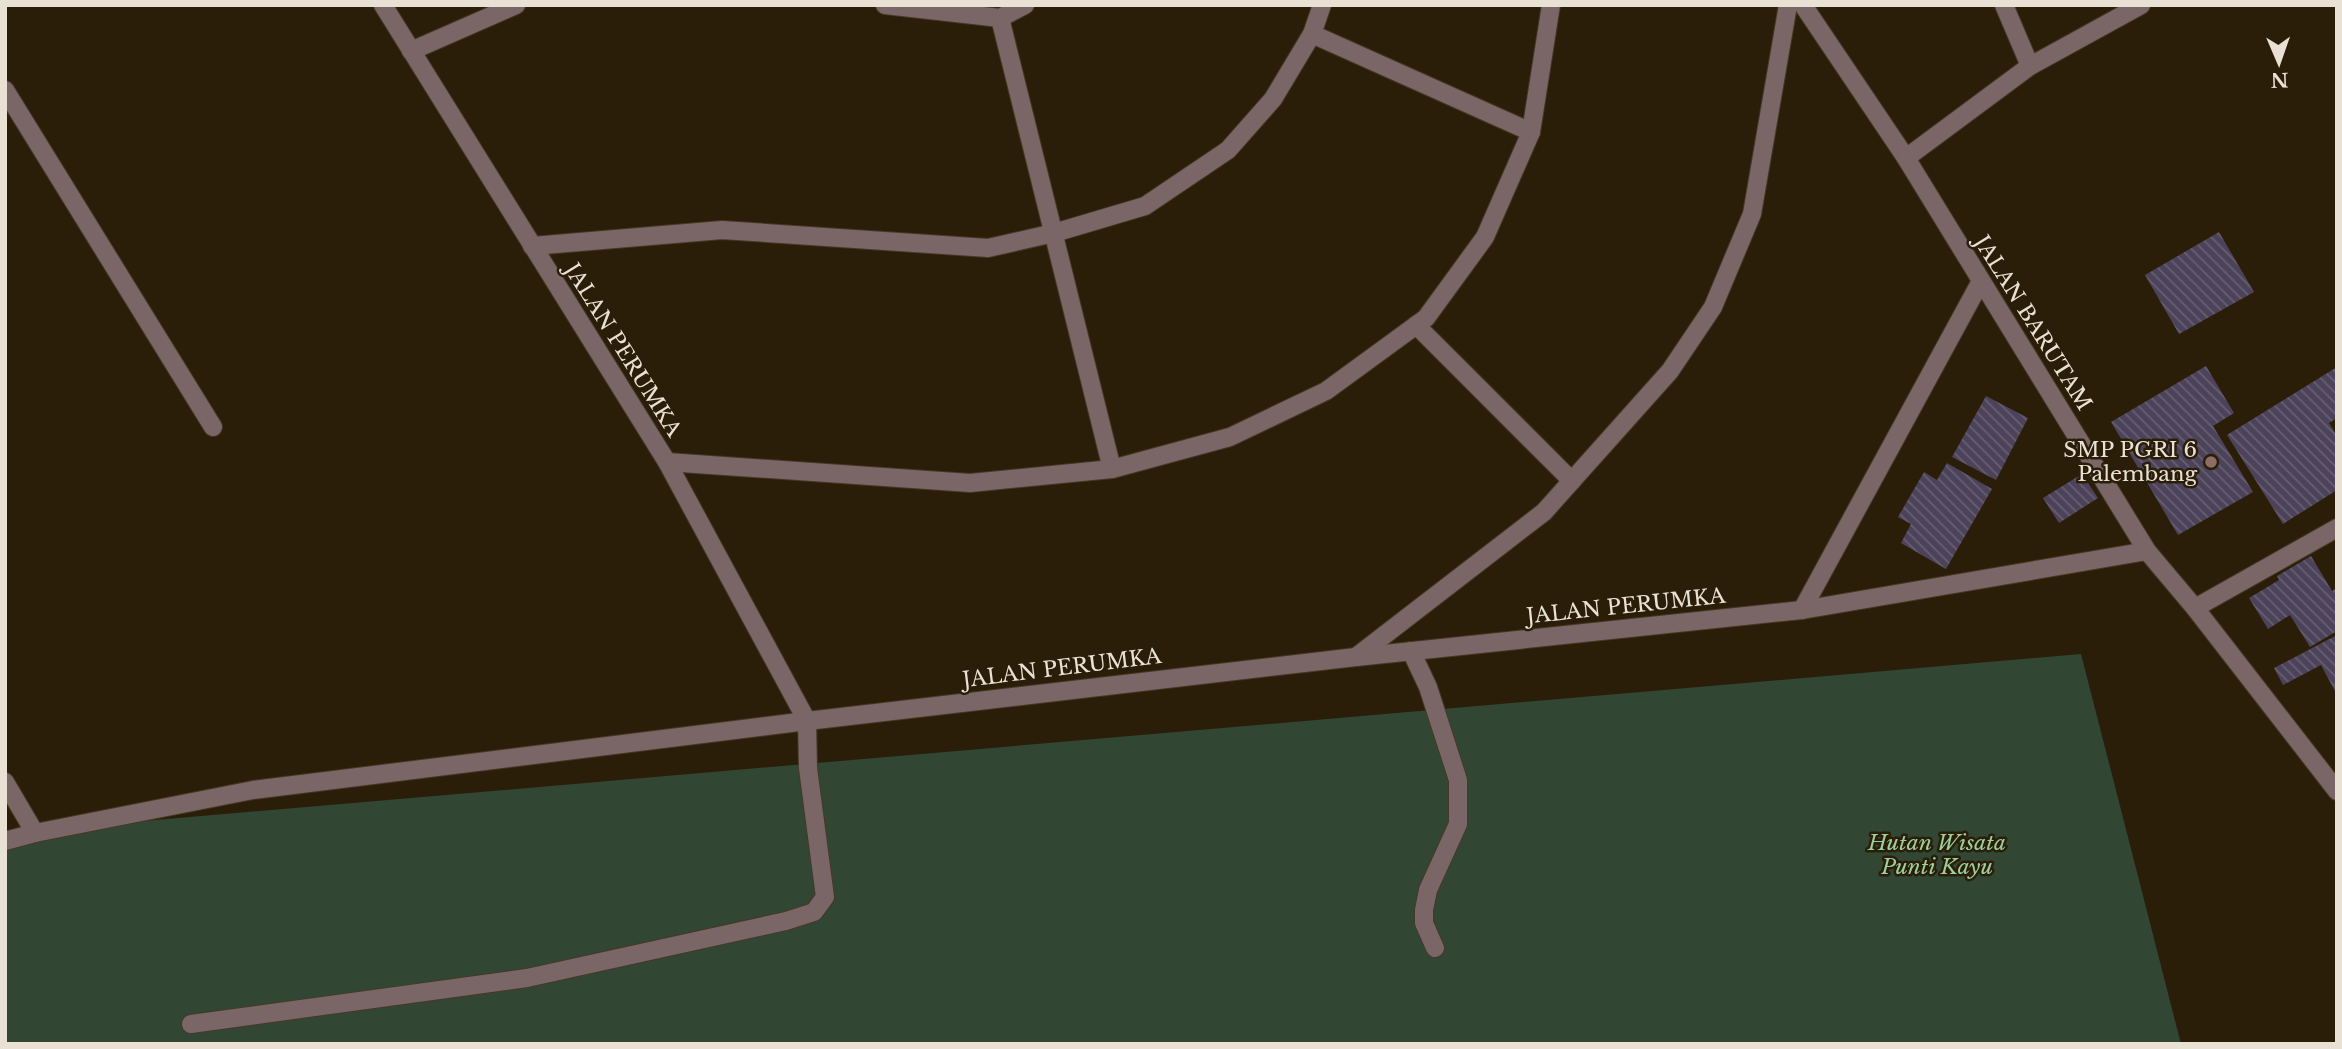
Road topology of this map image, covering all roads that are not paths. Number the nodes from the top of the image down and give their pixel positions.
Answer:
1 (383, 5) edge
2 (516, 5) edge
3 (885, 5) edge
4 (1025, 5) edge
5 (1322, 5) edge
6 (1551, 5) edge
7 (1788, 5) edge
8 (1803, 5) edge
9 (2004, 5) edge
10 (2141, 5) edge
11 (1000, 19) junction
12 (1312, 34) junction
13 (411, 51) junction
14 (2030, 66) junction
15 (5, 90) edge
16 (1531, 132) junction
17 (1906, 158) junction
18 (1054, 233) junction
19 (531, 246) junction
20 (1981, 281) junction
21 (1416, 325) junction
22 (213, 427) dead end
23 (667, 462) junction
24 (1112, 469) junction
25 (1572, 481) junction
26 (2337, 528) edge
27 (2147, 551) junction
28 (2195, 608) junction
29 (1802, 611) junction
30 (1411, 651) junction
31 (1356, 657) junction
32 (807, 720) junction
33 (5, 782) edge
34 (2337, 792) edge
35 (35, 833) junction
36 (5, 841) edge
37 (1435, 948) dead end
38 (191, 1024) dead end

1 - 13 street, JALAN PERUMKA
2 - 13 street
3 - 11 street
4 - 11 street
5 - 12 street
6 - 16 street
7 - 25 street
8 - 17 street, JALAN BARUTAM
9 - 14 street
10 - 14 street
11 - 18 street
12 - 16 street
12 - 18 street
13 - 19 street, JALAN PERUMKA
14 - 17 street
15 - 22 street
16 - 21 street
17 - 20 street, JALAN BARUTAM
18 - 19 street
18 - 24 street
19 - 23 street, JALAN PERUMKA
20 - 27 street, JALAN BARUTAM
20 - 29 street
21 - 24 street
21 - 25 street
23 - 24 street
23 - 32 street, JALAN PERUMKA
25 - 31 street
26 - 28 street
27 - 28 street, JALAN BARUTAM
27 - 29 street, JALAN PERUMKA
28 - 34 street, JALAN BARUTAM
29 - 30 street, JALAN PERUMKA
30 - 31 street, JALAN PERUMKA
30 - 37 street
31 - 32 street, JALAN PERUMKA
32 - 35 street
32 - 38 street
33 - 35 street
35 - 36 street

